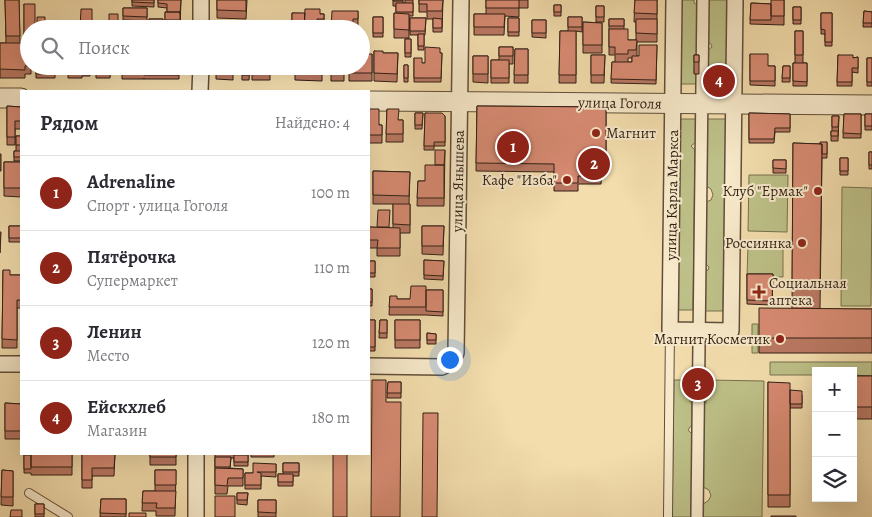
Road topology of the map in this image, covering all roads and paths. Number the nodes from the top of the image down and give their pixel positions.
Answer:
1 (201, 0) edge
2 (461, 0) edge
3 (674, 0) edge
4 (703, 0) edge
5 (735, 0) edge
6 (201, 20) edge
7 (201, 75) edge
8 (200, 90) edge
9 (0, 98) edge
10 (20, 98) edge
11 (370, 101) edge
12 (460, 101) junction
13 (673, 103) junction
14 (702, 104) junction
15 (734, 104) junction
16 (872, 105) edge
17 (670, 330) junction
18 (699, 330) junction
19 (0, 364) edge
20 (20, 364) edge
21 (370, 366) edge
22 (196, 455) edge
23 (29, 493) dead end
24 (68, 517) edge
25 (196, 517) edge
26 (668, 517) edge
27 (697, 517) edge

1 - 6 street
2 - 12 street, улица Янышева
3 - 13 street, улица Карла Маркса
4 - 14 street
5 - 15 street
7 - 8 street
9 - 10 street
11 - 12 street, улица Гоголя
12 - 13 street, улица Гоголя
12 - 21 street, улица Янышева
13 - 14 street, улица Гоголя
13 - 17 street, улица Карла Маркса
14 - 15 street, улица Гоголя
14 - 18 street
15 - 16 street, улица Гоголя
15 - 18 street
17 - 18 street
17 - 26 lane
18 - 27 street
19 - 20 street
22 - 25 street
23 - 24 lane

